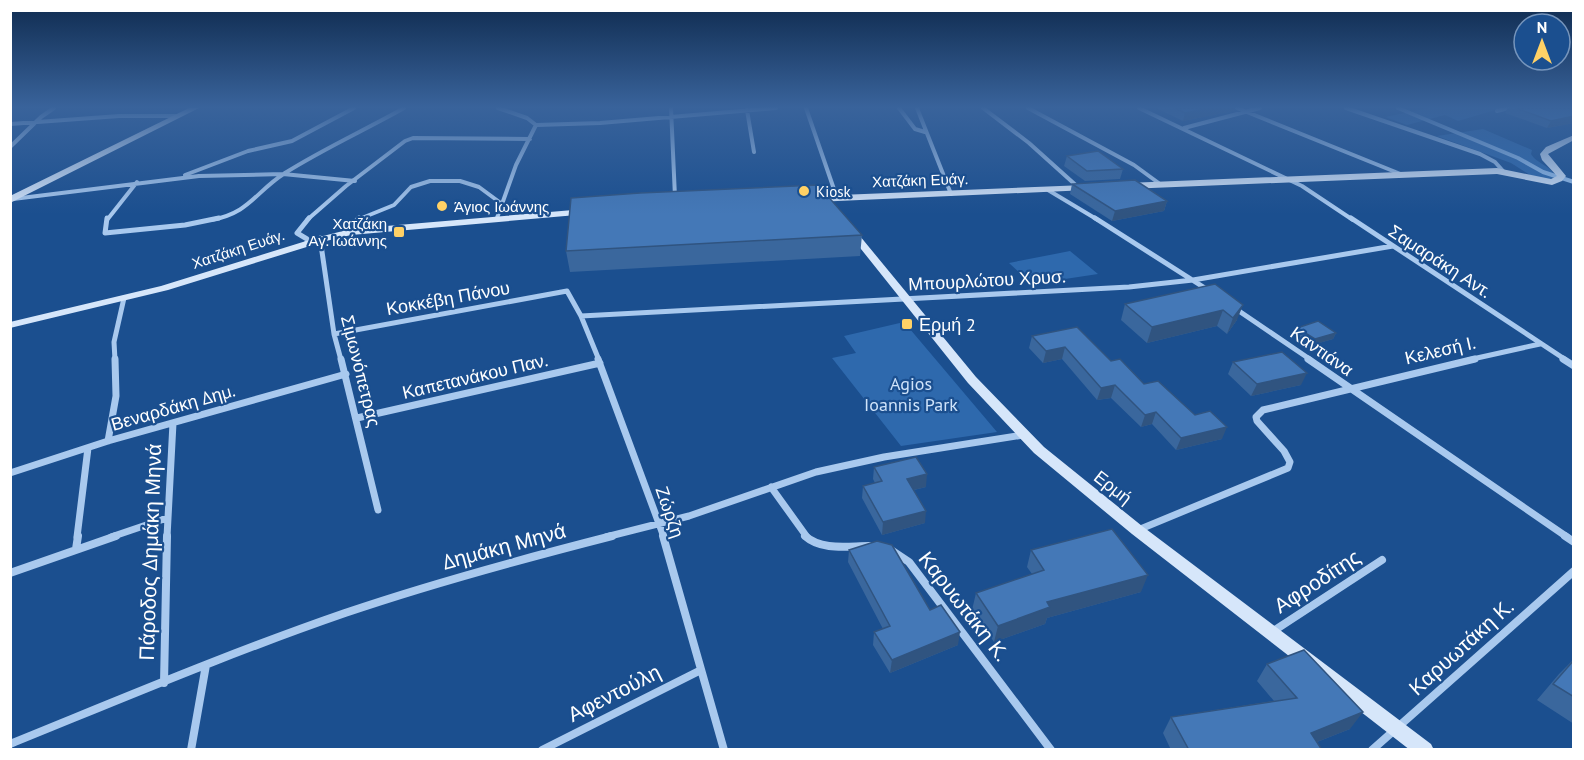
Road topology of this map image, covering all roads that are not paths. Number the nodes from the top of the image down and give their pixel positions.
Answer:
1 (123, 143) edge
2 (281, 143) edge
3 (339, 143) edge
4 (402, 143) edge
5 (528, 143) edge
6 (672, 143) edge
7 (753, 143) edge
8 (817, 143) edge
9 (930, 143) edge
10 (1030, 143) edge
11 (1093, 143) edge
12 (1215, 143) edge
13 (1325, 143) edge
14 (1449, 143) edge
15 (1561, 143) edge
16 (754, 152) dead end
17 (1503, 171) junction
18 (283, 174) junction
19 (1406, 176) junction
20 (180, 178) junction
21 (1291, 180) junction
22 (355, 181) junction
23 (137, 182) junction
24 (1160, 184) junction
25 (1114, 187) edge
26 (1097, 188) edge
27 (1080, 189) junction
28 (1048, 190) junction
29 (951, 194) junction
30 (11, 200) edge
31 (802, 200) edge
32 (502, 204) junction
33 (687, 205) edge
34 (664, 206) edge
35 (675, 206) junction
36 (838, 208) junction
37 (599, 211) edge
38 (497, 218) junction
39 (344, 233) junction
40 (320, 238) junction
41 (307, 242) junction
42 (1393, 246) junction
43 (1193, 280) junction
44 (567, 291) joint
45 (1215, 295) edge
46 (124, 298) junction
47 (904, 299) junction
48 (1232, 306) edge
49 (581, 316) junction
50 (10, 325) edge
51 (334, 334) junction
52 (1540, 344) junction
53 (600, 363) junction
54 (1574, 366) edge
55 (346, 374) junction
56 (1347, 388) junction
57 (357, 418) junction
58 (173, 423) junction
59 (1023, 435) junction
60 (108, 441) junction
61 (88, 448) junction
62 (10, 473) edge
63 (771, 487) junction
64 (378, 510) dead end
65 (167, 518) junction
66 (660, 525) junction
67 (1137, 530) junction
68 (1574, 542) edge
69 (76, 549) junction
70 (1382, 560) dead end
71 (1574, 571) edge
72 (10, 573) edge
73 (1272, 633) junction
74 (206, 665) junction
75 (701, 670) junction
76 (164, 683) junction
77 (1397, 728) junction
78 (10, 744) edge
79 (191, 750) edge
80 (542, 750) edge
81 (724, 750) edge
82 (1051, 750) edge
83 (1372, 750) edge
84 (1425, 750) edge

1 - 30 street
2 - 20 street
3 - 18 street
4 - 22 street
5 - 32 street
6 - 35 street
7 - 16 street
8 - 36 street
9 - 29 street
10 - 27 street
11 - 24 street
12 - 21 street, Σαμαράκη Αντ.
13 - 19 street
14 - 17 street
15 - 17 street
17 - 19 street
18 - 20 street
18 - 22 street
18 - 23 street
19 - 21 street
20 - 23 street
21 - 24 street
21 - 42 street, Σαμαράκη Αντ.
22 - 41 street
23 - 30 street
24 - 25 street
26 - 27 street, Χατζάκη Ευάγ.
27 - 28 street, Χατζάκη Ευάγ.
28 - 29 street, Χατζάκη Ευάγ.
28 - 43 street
29 - 36 street, Χατζάκη Ευάγ.
31 - 36 street, Χατζάκη Ευάγ.
32 - 38 street
32 - 39 street
33 - 35 street
34 - 35 street
36 - 47 street, Ερμή
37 - 38 street, Χατζάκη Ευάγ.
38 - 39 street, Χατζάκη Ευάγ.
39 - 40 street, Χατζάκη Ευάγ.
40 - 41 street, Χατζάκη Ευάγ.
40 - 51 street, Σιμωνόπετρας
41 - 46 street, Χατζάκη Ευάγ.
42 - 43 street, Μπουρλώτου Χρυσ.
42 - 52 street, Σαμαράκη Αντ.
43 - 45 street
43 - 47 street, Μπουρλώτου Χρυσ.
44 - 49 street, Ζώρζη
44 - 51 street, Κοκκέβη Πάνου
46 - 50 street, Χατζάκη Ευάγ.
46 - 60 street
47 - 49 street, Μπουρλώτου Χρυσ.
47 - 59 street, Ερμή
48 - 56 street, Καντιάνα
49 - 53 street, Ζώρζη
51 - 55 street, Σιμωνόπετρας
52 - 54 street, Σαμαράκη Αντ.
52 - 56 street, Κελεσή Ι.
53 - 57 street, Καπετανάκου Παν.
53 - 66 street, Ζώρζη
55 - 57 street, Σιμωνόπετρας
55 - 58 street, Βεναρδάκη Δημ.
56 - 67 street, Κελεσή Ι.
56 - 68 street, Καντιάνα
57 - 64 street, Σιμωνόπετρας
58 - 60 street, Βεναρδάκη Δημ.
58 - 65 street, Πάροδος Δημάκη Μηνά
59 - 63 street, Δημάκη Μηνά
59 - 67 street, Ερμή
60 - 61 street, Βεναρδάκη Δημ.
61 - 62 street, Βεναρδάκη Δημ.
61 - 69 street
63 - 66 street, Δημάκη Μηνά
63 - 82 street, Καρυωτάκη Κ.
65 - 69 street
65 - 76 street, Πάροδος Δημάκη Μηνά
66 - 74 street, Δημάκη Μηνά
66 - 75 street, Ζώρζη
67 - 73 street, Ερμή
69 - 72 street
70 - 73 street, Αφροδίτης
71 - 77 street, Καρυωτάκη Κ.
73 - 77 street, Ερμή
74 - 76 street, Δημάκη Μηνά
74 - 79 street
75 - 80 street, Αφεντούλη
75 - 81 street, Ζώρζη
76 - 78 street, Δημάκη Μηνά
77 - 83 street, Καρυωτάκη Κ.
77 - 84 street, Ερμή

